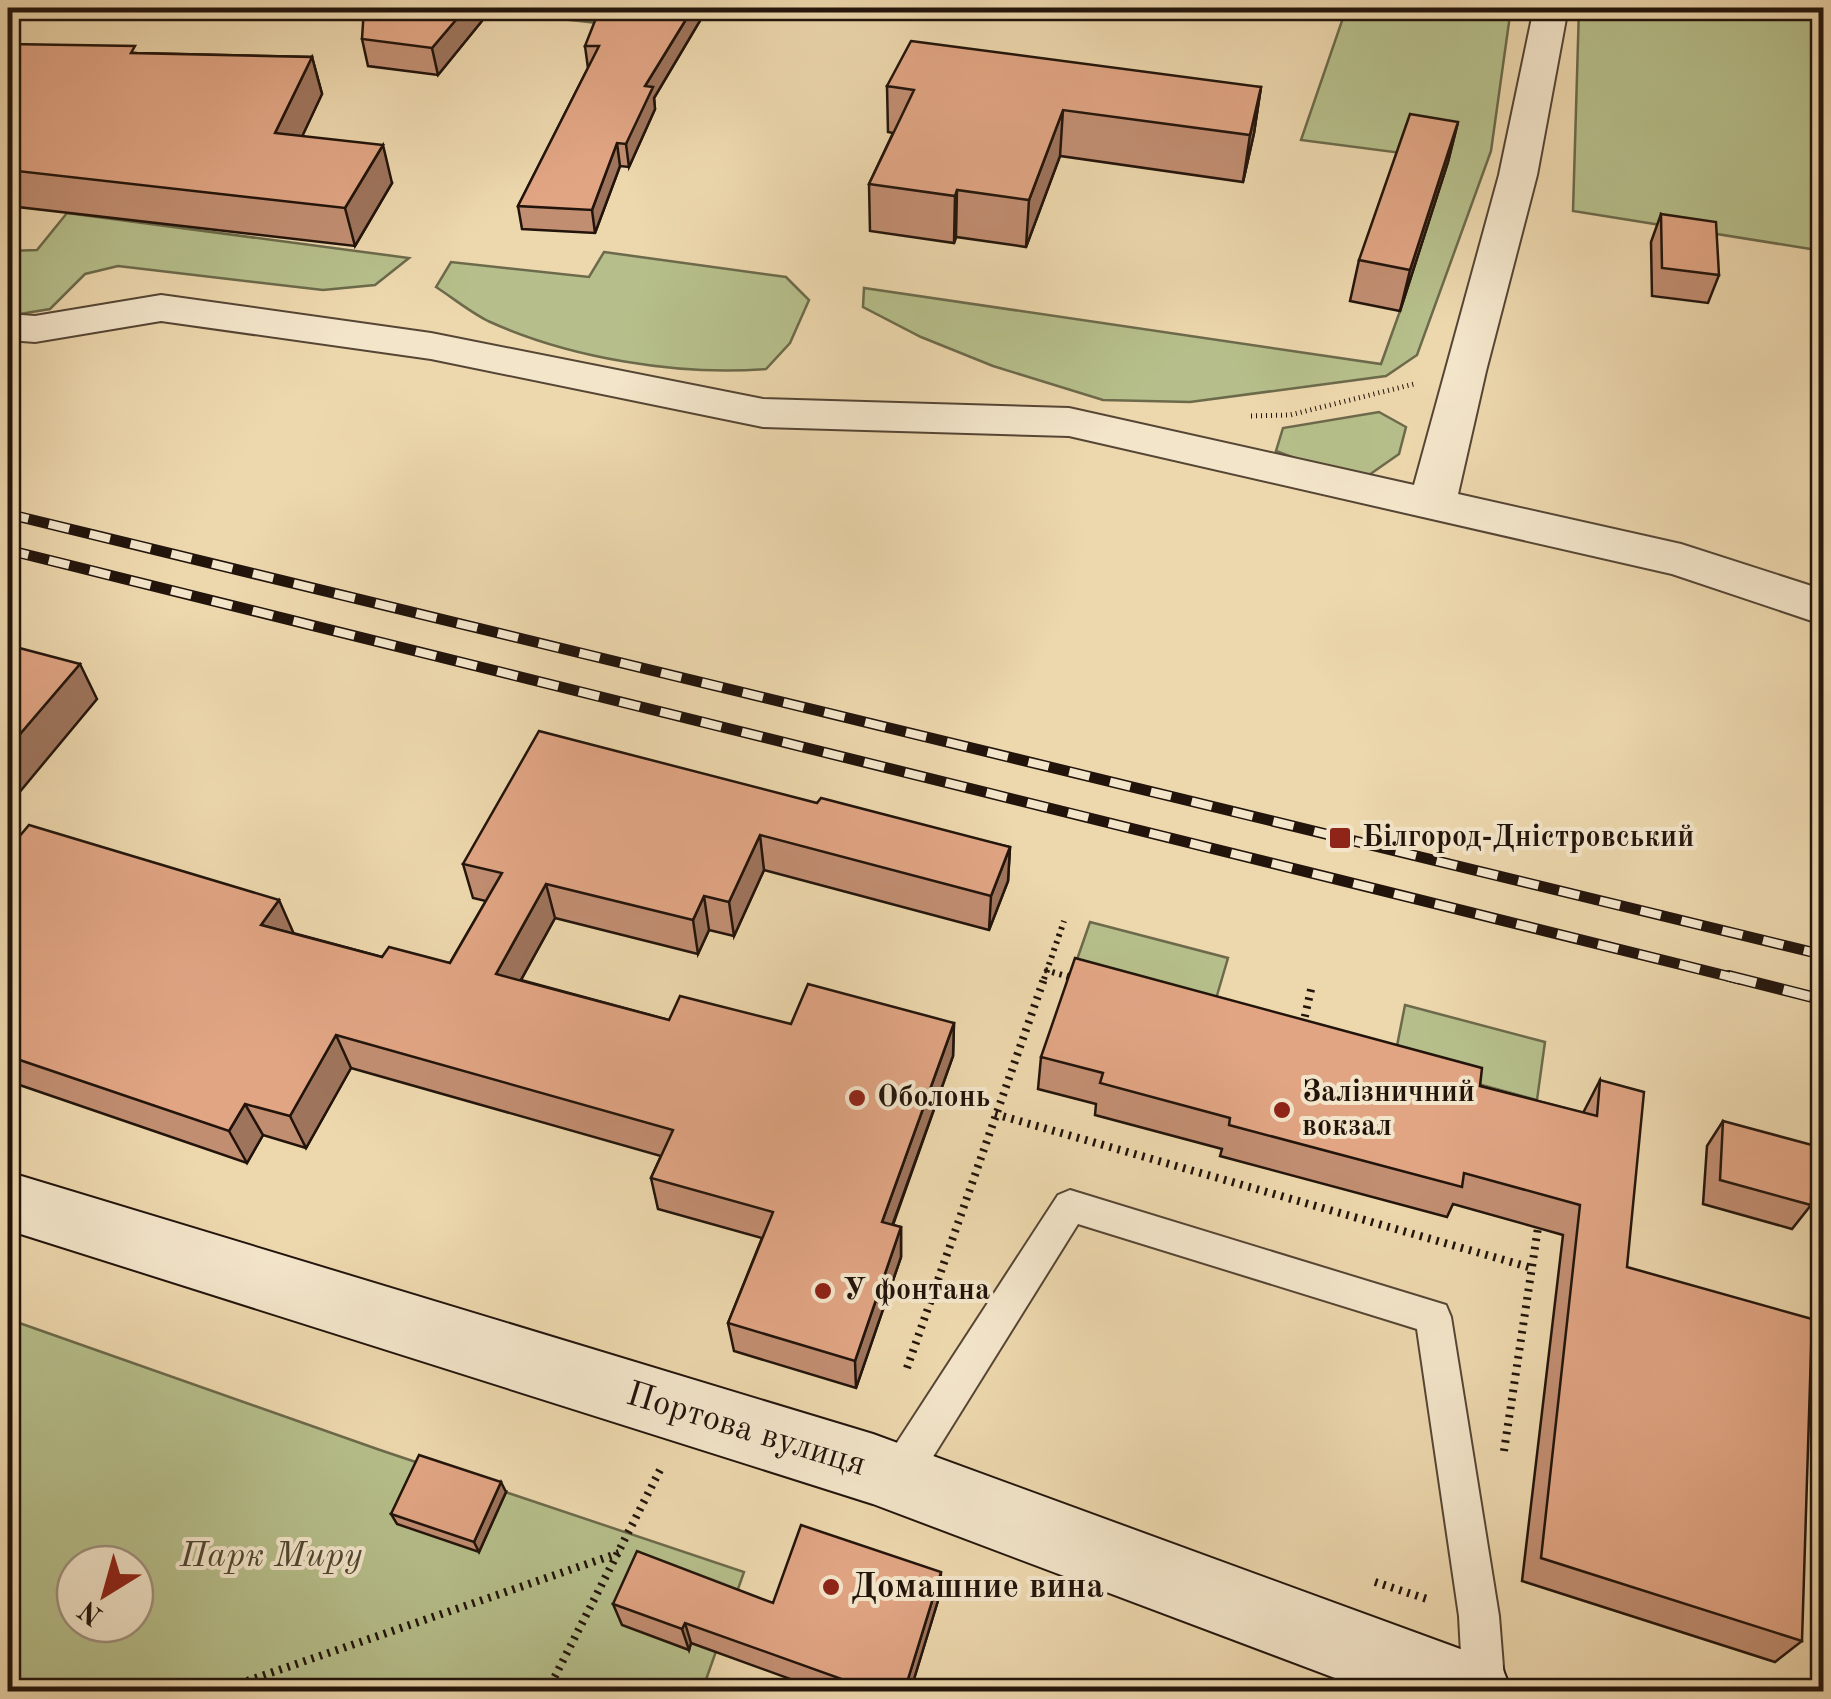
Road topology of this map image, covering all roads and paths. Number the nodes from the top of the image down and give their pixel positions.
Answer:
1 (1550, 8) edge
2 (8, 327) edge
3 (1464, 371) junction
4 (1235, 417) dead end
5 (1433, 504) junction
6 (1824, 608) edge
7 (1064, 921) dead end
8 (1045, 970) junction
9 (1082, 980) edge
10 (1312, 986) dead end
11 (1300, 1041) edge
12 (995, 1114) junction
13 (8, 1201) edge
14 (1541, 1210) edge
15 (1532, 1268) junction
16 (904, 1379) dead end
17 (1502, 1461) dead end
18 (662, 1468) dead end
19 (897, 1478) junction
20 (619, 1553) junction
21 (215, 1692) edge
22 (547, 1692) edge
23 (1474, 1692) edge
24 (1484, 1692) edge

1 - 3 street
2 - 5 street
3 - 4 path
3 - 5 street
5 - 6 street
7 - 8 path
8 - 9 path
8 - 12 path
10 - 11 path
12 - 15 path
12 - 16 path
13 - 19 street, Портова вулиця
14 - 15 path
15 - 17 path
18 - 20 path
19 - 23 street, Портова вулиця
19 - 24 lane
20 - 21 path
20 - 22 path

